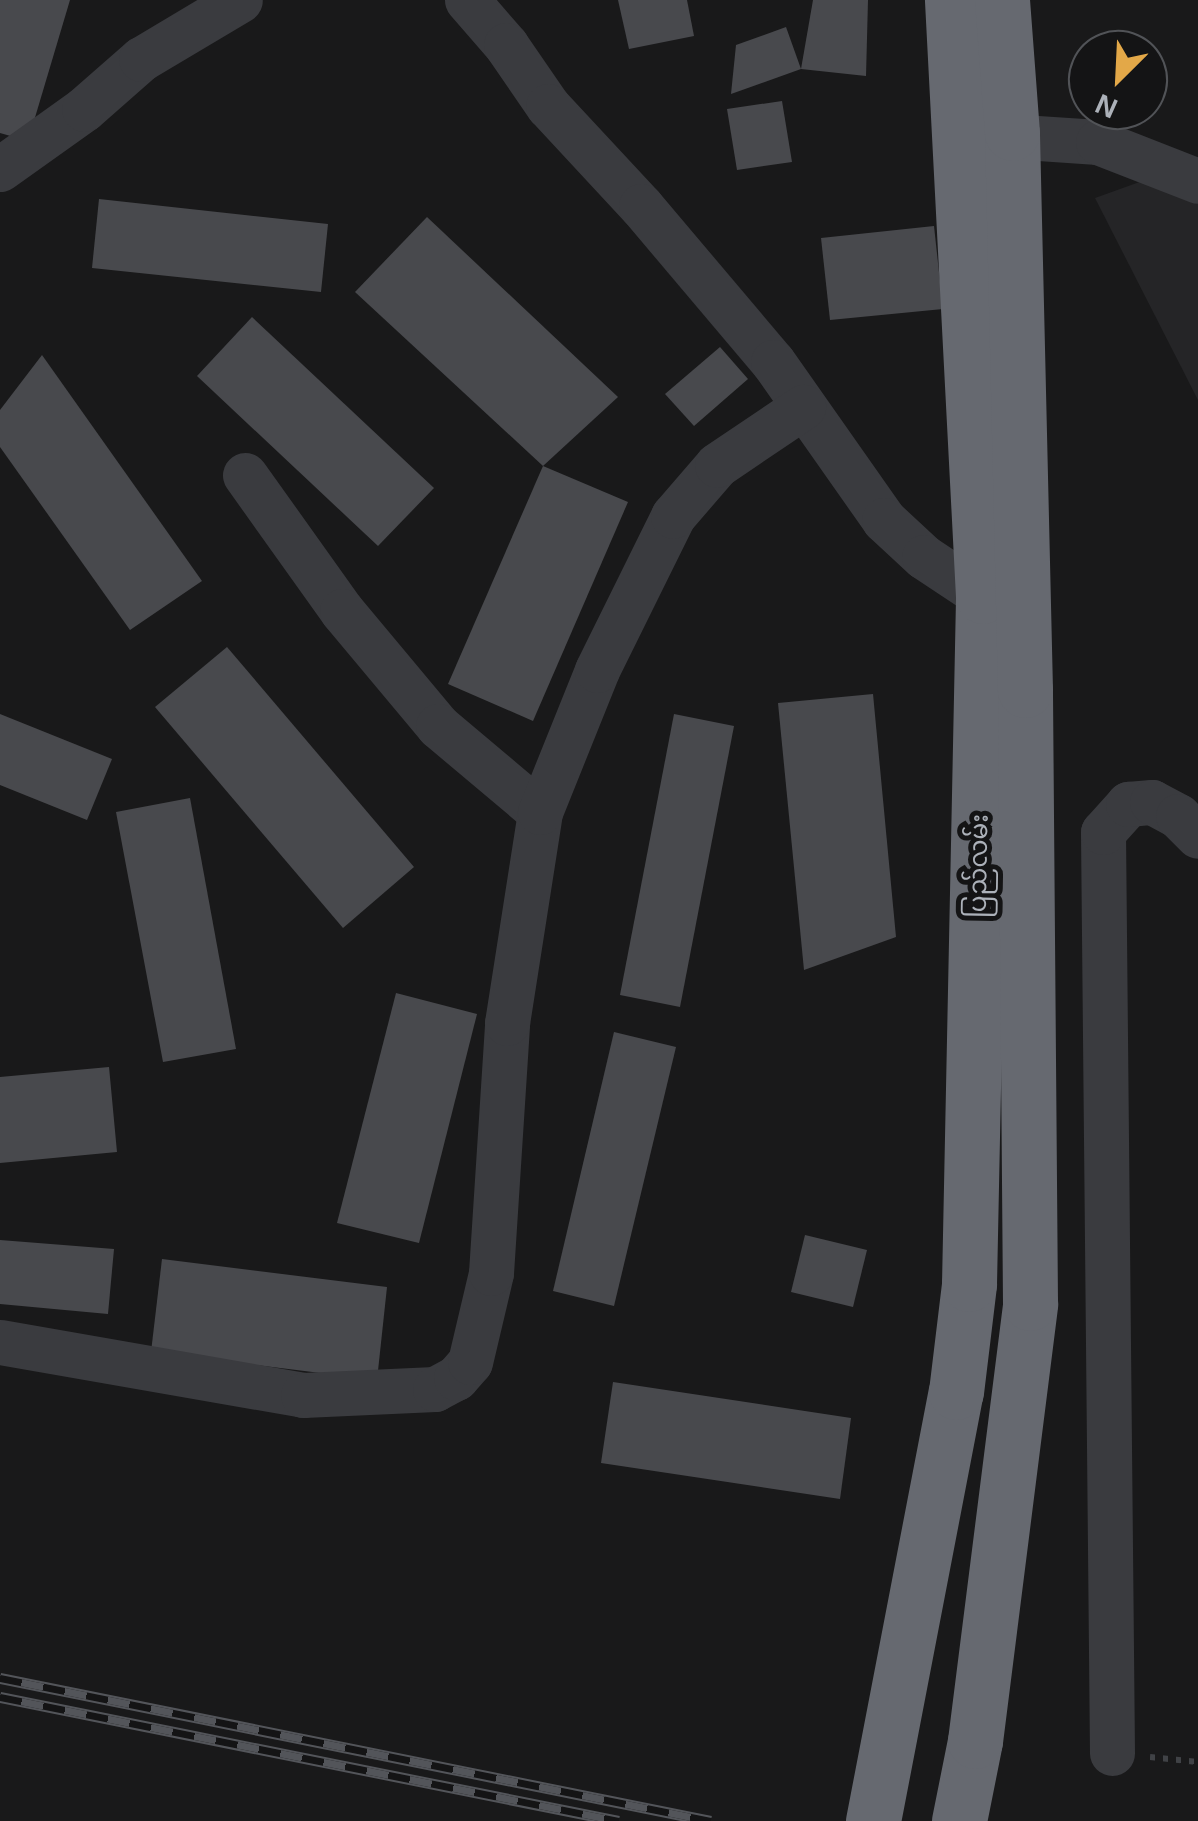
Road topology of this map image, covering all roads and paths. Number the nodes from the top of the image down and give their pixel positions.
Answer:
1 (240, 0) edge
2 (467, 0) edge
3 (952, 0) edge
4 (1002, 0) edge
5 (986, 134) junction
6 (0, 169) edge
7 (1198, 181) edge
8 (802, 407) junction
9 (245, 475) dead end
10 (1003, 594) junction
11 (540, 812) junction
12 (1198, 836) edge
13 (0, 1342) edge
14 (1112, 1753) joint
15 (1198, 1762) edge
16 (872, 1821) edge
17 (959, 1821) edge

1 - 6 street
2 - 8 street
3 - 5 highway
4 - 5 highway
5 - 7 street
5 - 10 highway
8 - 10 street
8 - 11 street
9 - 11 street
10 - 16 highway, ပြည်လမ်း
10 - 17 highway
11 - 13 street
12 - 14 street
14 - 15 path

